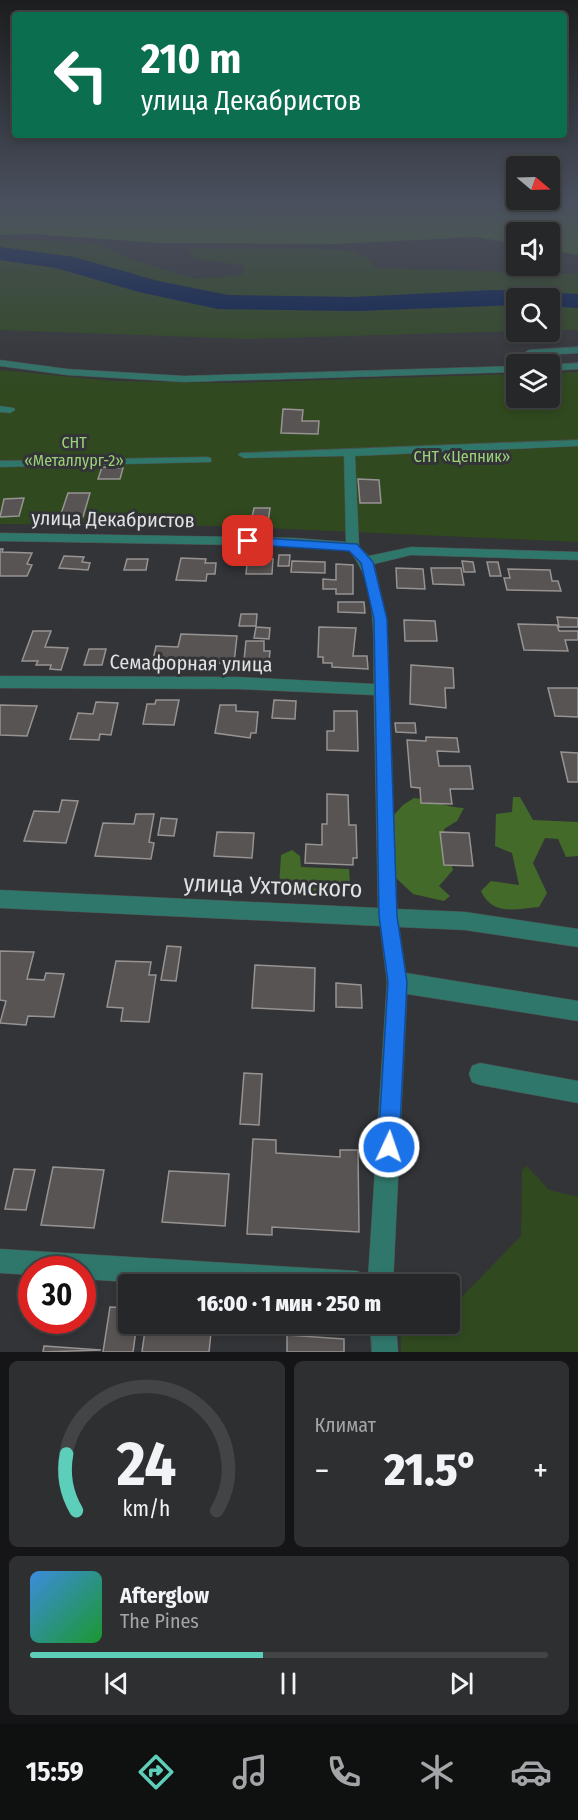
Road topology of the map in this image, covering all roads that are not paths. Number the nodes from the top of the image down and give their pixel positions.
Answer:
1 (578, 350) edge
2 (528, 353) dead end
3 (0, 363) edge
4 (578, 366) edge
5 (560, 367) edge
6 (506, 369) edge
7 (578, 443) edge
8 (349, 453) junction
9 (244, 455) dead end
10 (207, 460) dead end
11 (0, 464) edge
12 (0, 537) edge
13 (352, 547) junction
14 (577, 558) edge
15 (367, 562) junction
16 (0, 682) edge
17 (380, 690) junction
18 (0, 899) edge
19 (388, 916) junction
20 (578, 938) edge
21 (397, 982) junction
22 (578, 1011) edge
23 (480, 1074) dead end
24 (578, 1092) edge
25 (0, 1261) edge
26 (202, 1274) edge
27 (382, 1274) edge
28 (384, 1334) edge
29 (385, 1352) edge

1 - 2 street
3 - 6 street
4 - 5 street
7 - 8 street
8 - 9 street
8 - 13 street
10 - 11 street
12 - 13 street, улица Декабристов
13 - 15 street
14 - 15 street
15 - 17 street
16 - 17 street, Семафорная улица
17 - 19 street
18 - 19 street, улица Ухтомского
19 - 20 street, улица Ухтомского
19 - 21 street
21 - 22 street
21 - 27 street
23 - 24 street
25 - 26 street
28 - 29 street

